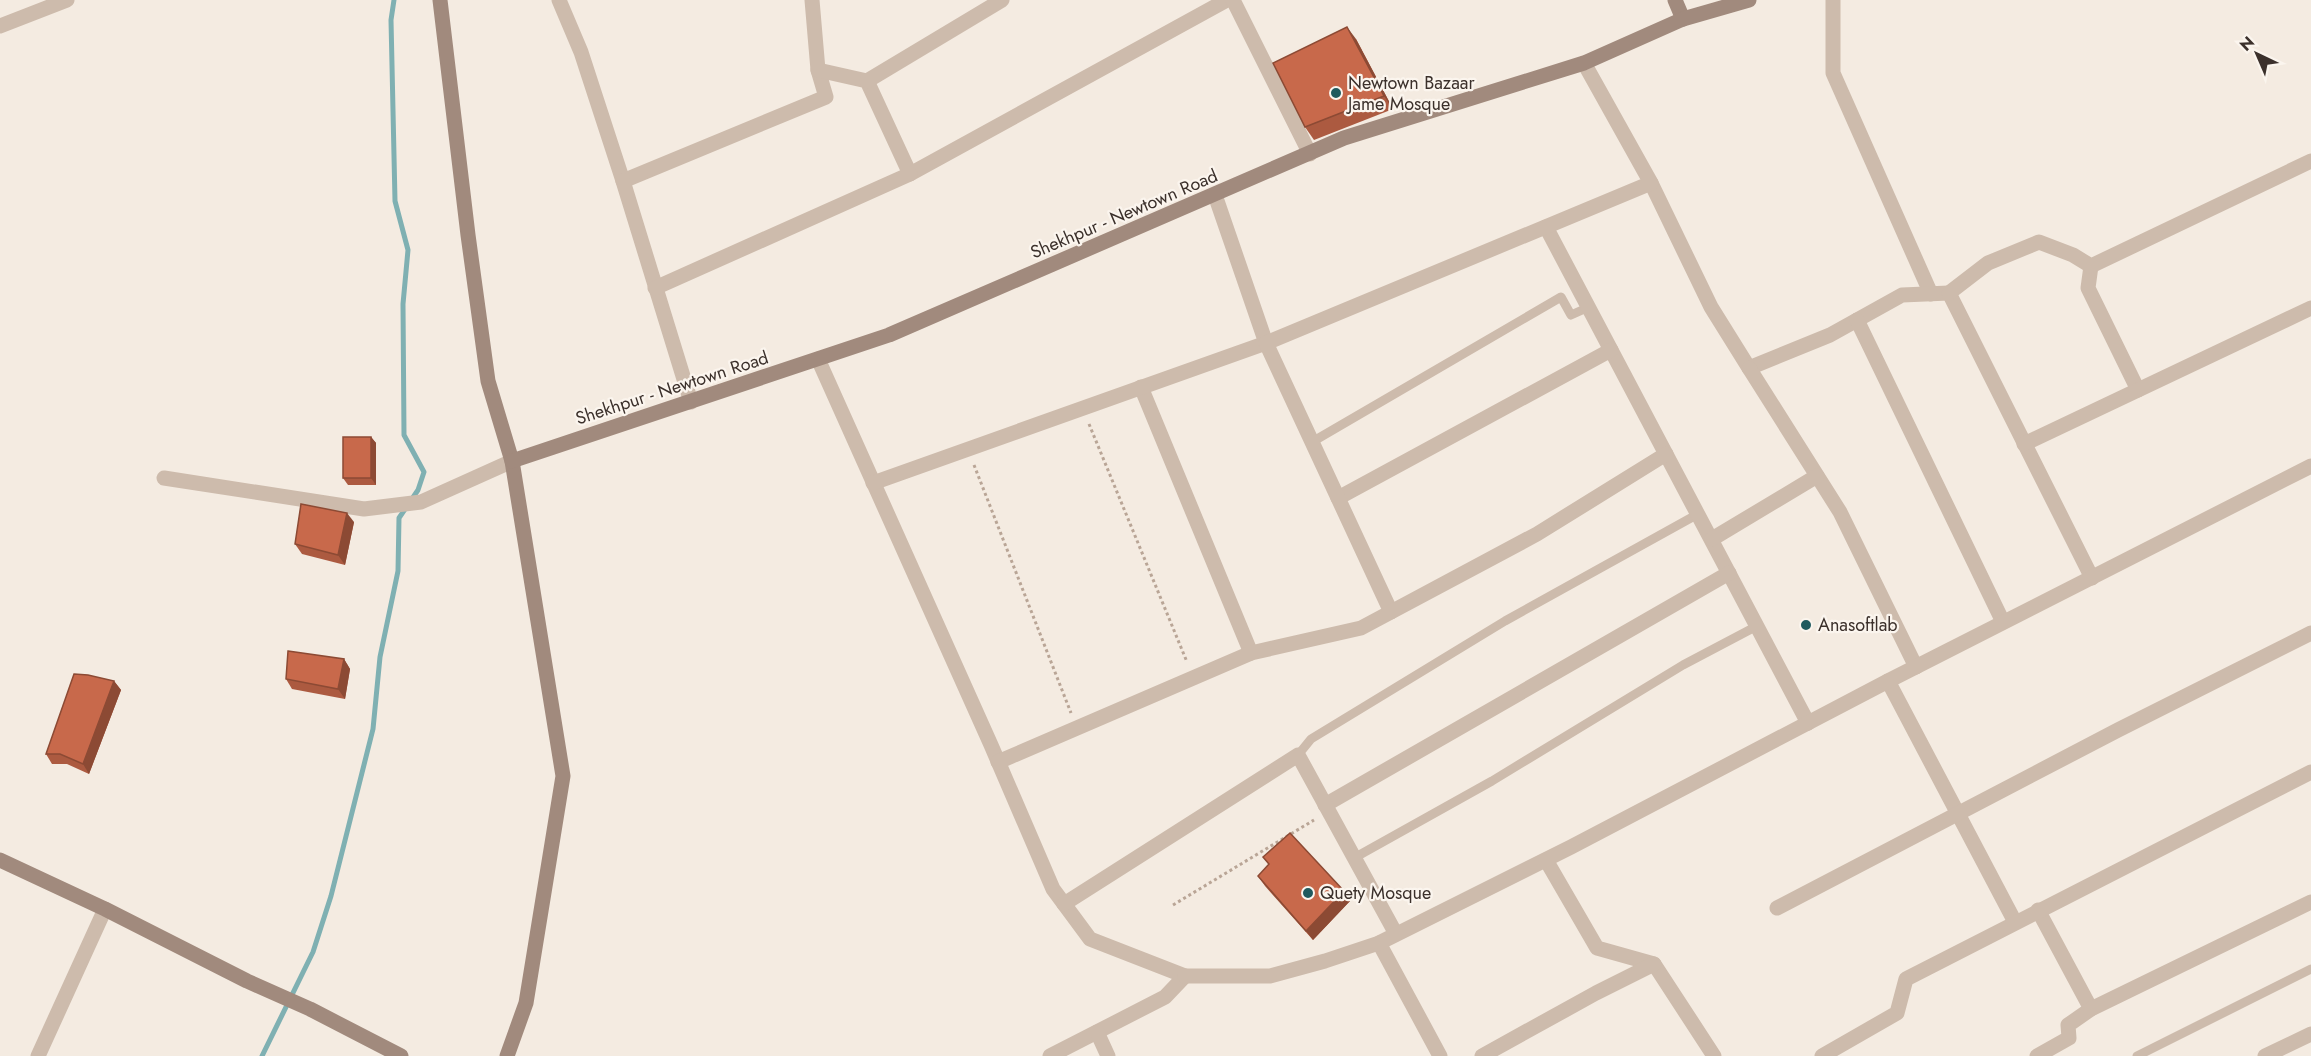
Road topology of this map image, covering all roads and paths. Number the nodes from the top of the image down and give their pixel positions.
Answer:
1 (67, 0) edge
2 (440, 0) edge
3 (560, 0) edge
4 (812, 0) edge
5 (1002, 0) edge
6 (1227, 0) edge
7 (1233, 0) edge
8 (1675, 0) edge
9 (1749, 0) edge
10 (1833, 0) edge
11 (1683, 20) junction
12 (0, 26) edge
13 (1584, 63) junction
14 (818, 70) junction
15 (867, 81) junction
16 (1310, 154) junction
17 (2311, 161) edge
18 (910, 174) junction
19 (623, 181) junction
20 (1651, 183) junction
21 (1215, 195) junction
22 (1546, 227) junction
23 (2091, 266) junction
24 (656, 288) junction
25 (1949, 293) junction
26 (1931, 294) junction
27 (1589, 307) junction
28 (2311, 308) edge
29 (1857, 320) junction
30 (1266, 343) junction
31 (1611, 350) junction
32 (818, 359) junction
33 (1749, 368) junction
34 (1141, 387) junction
35 (2138, 390) junction
36 (691, 402) junction
37 (1082, 408) junction
38 (1312, 442) junction
39 (2024, 444) junction
40 (968, 449) junction
41 (1666, 454) junction
42 (512, 461) junction
43 (2311, 466) edge
44 (1817, 476) junction
45 (164, 478) dead end
46 (873, 483) junction
47 (1338, 498) junction
48 (1698, 514) junction
49 (1712, 539) junction
50 (1729, 573) junction
51 (2092, 578) junction
52 (1391, 612) junction
53 (2003, 622) junction
54 (1757, 626) junction
55 (2311, 633) edge
56 (1251, 653) junction
57 (1916, 667) junction
58 (1193, 678) junction
59 (1888, 681) junction
60 (1808, 723) junction
61 (1077, 728) junction
62 (1298, 755) junction
63 (998, 762) junction
64 (2311, 772) edge
65 (1327, 808) junction
66 (1959, 815) junction
67 (1354, 858) junction
68 (0, 860) edge
69 (1546, 860) junction
70 (2311, 902) edge
71 (1064, 904) junction
72 (1173, 905) dead end
73 (1777, 908) dead end
74 (105, 909) junction
75 (2038, 910) junction
76 (2015, 922) junction
77 (1396, 934) junction
78 (1379, 943) junction
79 (1654, 964) junction
80 (2311, 969) edge
81 (1185, 976) junction
82 (2091, 1010) junction
83 (1097, 1032) junction
84 (2311, 1034) edge
85 (38, 1056) edge
86 (401, 1056) edge
87 (507, 1056) edge
88 (1050, 1056) edge
89 (1108, 1056) edge
90 (1440, 1056) edge
91 (1482, 1056) edge
92 (1714, 1056) edge
93 (1822, 1056) edge
94 (2039, 1056) edge
95 (2137, 1056) edge
96 (2265, 1056) edge

1 - 12 street
2 - 42 street
3 - 19 street
4 - 14 street
5 - 15 street
6 - 18 street
7 - 16 street
8 - 11 street
9 - 11 street, Shekhpur - Newtown Road
10 - 26 street
11 - 13 street, Shekhpur - Newtown Road
13 - 16 street, Shekhpur - Newtown Road
13 - 20 street
14 - 15 street
14 - 19 street
15 - 18 street
16 - 21 street, Shekhpur - Newtown Road
17 - 23 street
18 - 24 street
19 - 24 street
20 - 22 street
20 - 33 street
21 - 30 street
21 - 32 street, Shekhpur - Newtown Road
22 - 27 street
22 - 30 street
23 - 25 street
23 - 35 street
24 - 36 street
25 - 26 street
25 - 39 street
26 - 29 street
27 - 31 street
27 - 38 lane
28 - 35 street
29 - 33 street
29 - 53 street
30 - 34 street
30 - 38 street
31 - 41 street
31 - 47 street
32 - 36 street, Shekhpur - Newtown Road
32 - 46 street
33 - 44 street
34 - 37 street
34 - 56 street
35 - 39 street
36 - 42 street, Shekhpur - Newtown Road
37 - 40 street
37 - 58 path
38 - 47 street
39 - 51 street
40 - 46 street
40 - 61 path
41 - 48 street
41 - 52 street
42 - 45 street
42 - 87 street
43 - 51 street
44 - 49 street
44 - 57 street
46 - 63 street
47 - 52 street
48 - 49 street
48 - 62 lane
49 - 50 street
50 - 54 street
50 - 65 street
51 - 53 street
52 - 56 street
53 - 57 street
54 - 60 street
54 - 67 lane
55 - 66 street
56 - 58 street
57 - 59 street
58 - 61 street
59 - 60 street
59 - 66 street
60 - 69 street
61 - 63 street
62 - 65 street
62 - 71 street
63 - 71 street
64 - 75 street
65 - 67 street
65 - 72 path
66 - 73 street
66 - 76 street
67 - 77 street
68 - 74 street
69 - 77 street
69 - 79 street
70 - 82 street
71 - 81 street
74 - 85 street
74 - 86 street
75 - 76 street
75 - 82 street
76 - 93 street
77 - 78 street
78 - 81 street
78 - 90 street
79 - 91 street
79 - 92 street
80 - 95 lane
81 - 83 street
82 - 94 street
83 - 88 street
83 - 89 street
84 - 96 street

